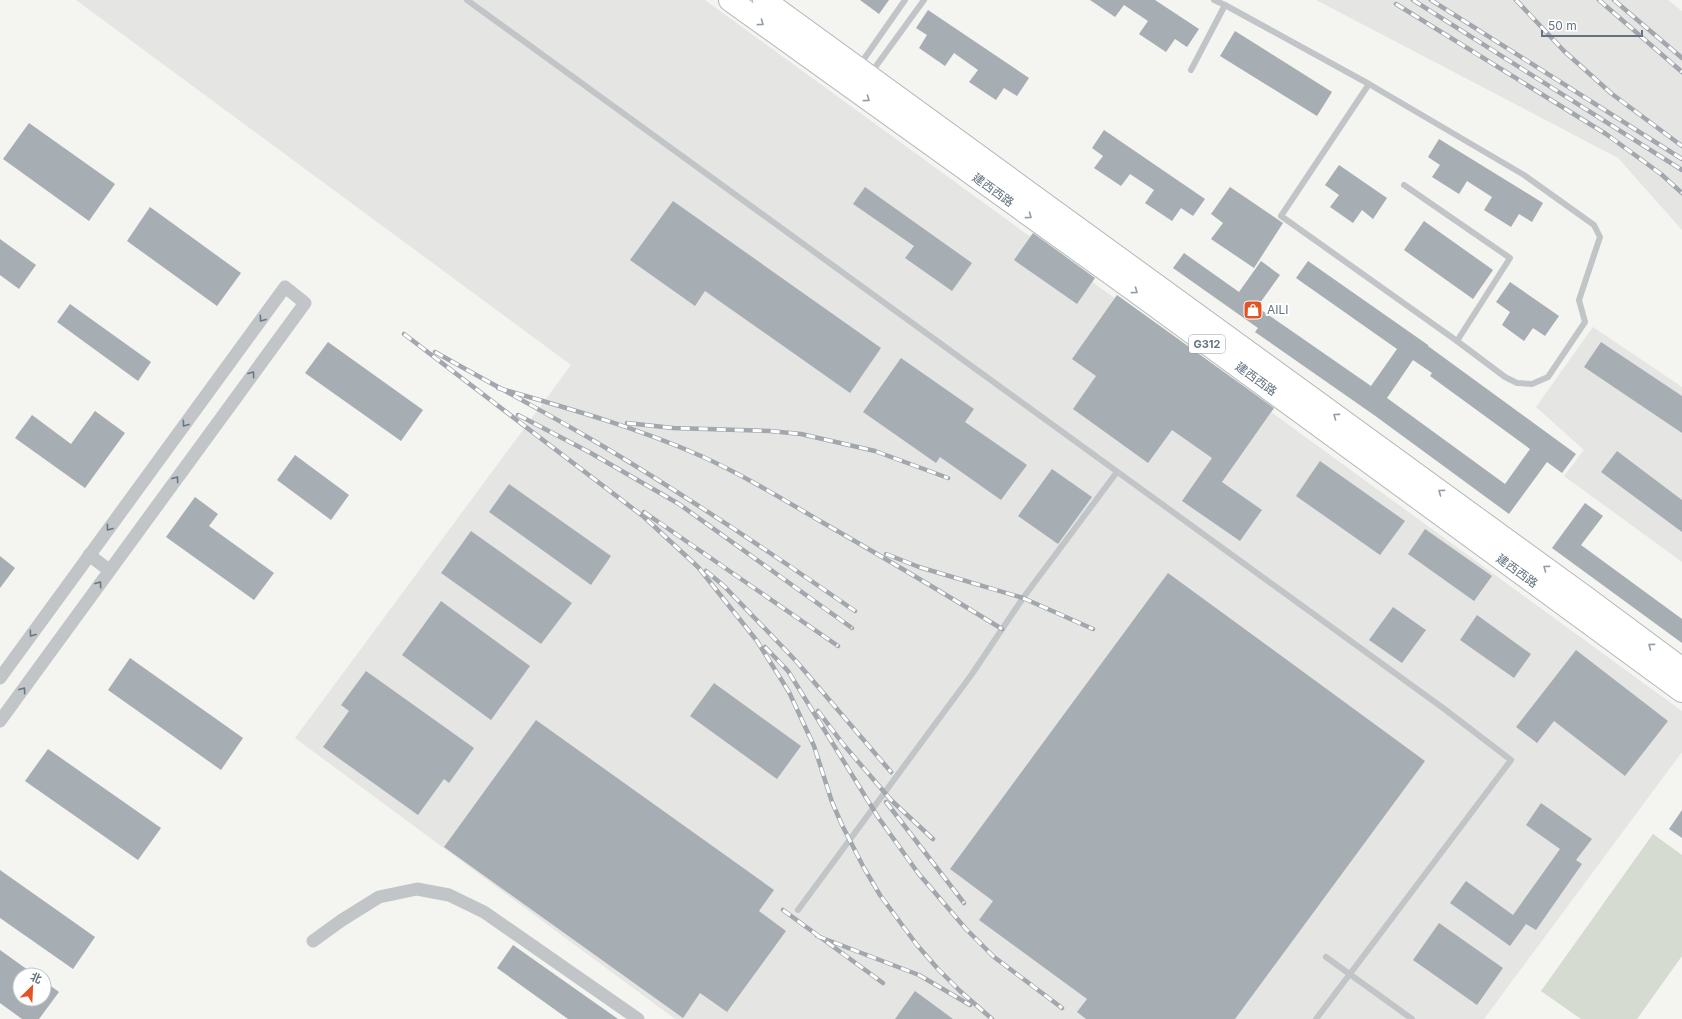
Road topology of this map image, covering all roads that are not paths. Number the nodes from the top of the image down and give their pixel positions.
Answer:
1 (467, 0) edge
2 (730, 0) edge
3 (764, 0) edge
4 (905, 0) edge
5 (924, 0) edge
6 (1214, 0) edge
7 (1225, 5) junction
8 (1191, 70) dead end
9 (863, 72) junction
10 (1369, 84) junction
11 (1404, 186) dead end
12 (1457, 340) junction
13 (1117, 472) junction
14 (89, 555) junction
15 (109, 570) junction
16 (1682, 669) edge
17 (0, 678) edge
18 (1682, 691) edge
19 (0, 721) edge
20 (798, 910) dead end
21 (313, 941) dead end
22 (1326, 957) dead end
23 (1350, 974) junction
24 (638, 1019) edge
25 (1316, 1019) edge
26 (1412, 1019) edge

1 - 13 lane
2 -> 18 highway, 建西西路 / G312
3 - 9 highway, 建西西路 / G312
4 - 9 lane
5 - 9 lane
6 - 7 lane
7 - 8 lane
7 - 10 lane
16 -> 9 highway, 建西西路 / G312
10 - 12 lane
10 - 12 lane
11 - 12 lane
13 - 20 lane
13 - 23 lane
14 - 15 street
15 -> 14 street
14 -> 17 street
19 -> 15 street
21 - 24 street
22 - 23 lane
23 - 25 lane
23 - 26 lane

